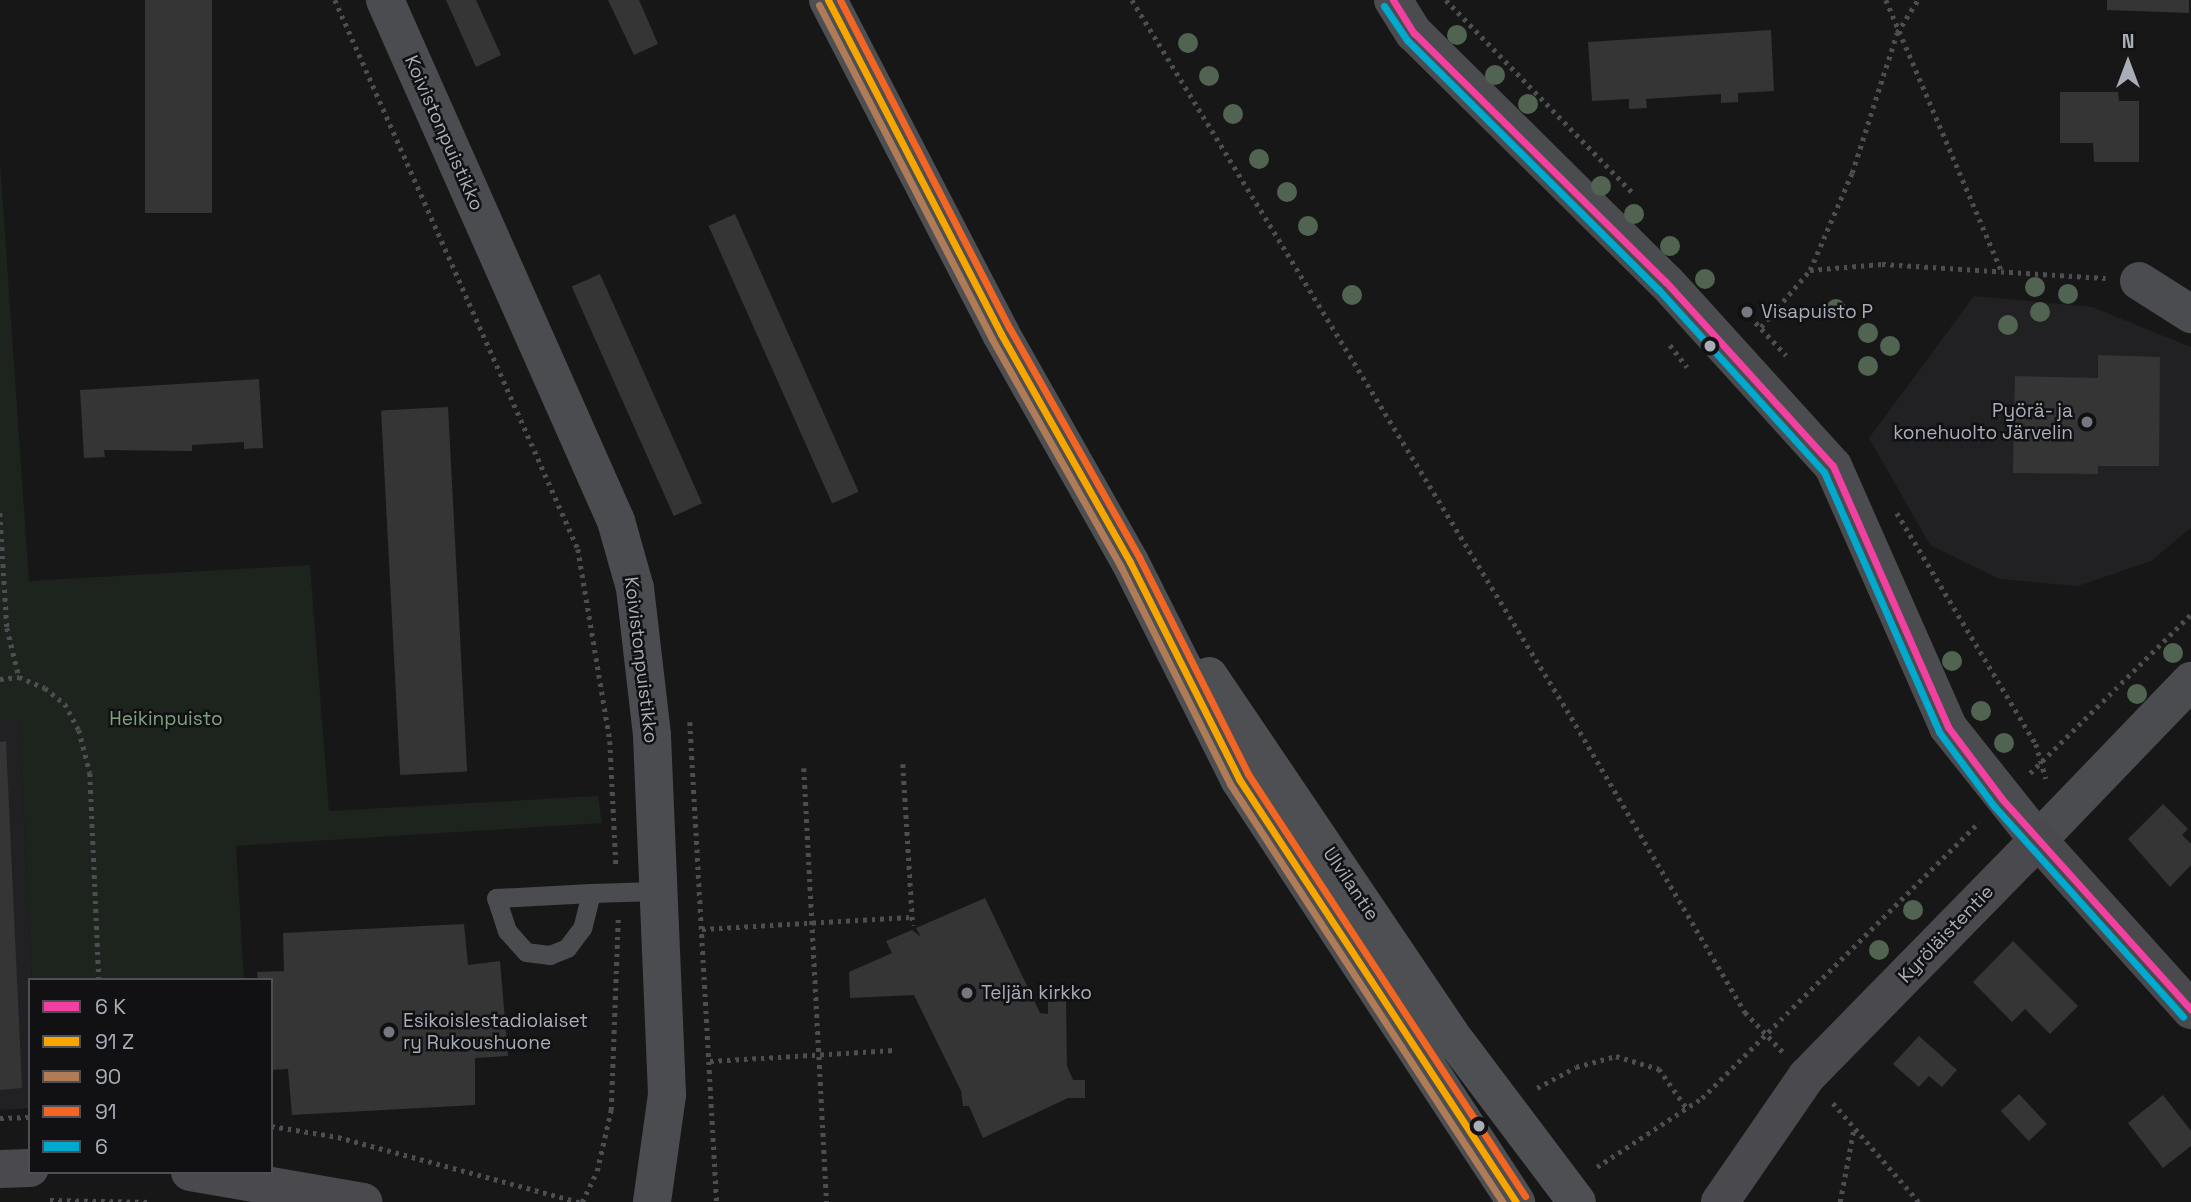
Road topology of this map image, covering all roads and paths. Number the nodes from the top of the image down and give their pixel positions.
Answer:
1 (335, 0) edge
2 (385, 0) edge
3 (828, 0) edge
4 (1132, 0) edge
5 (1393, 0) edge
6 (1886, 0) edge
7 (1918, 0) edge
8 (1897, 33) junction
9 (1810, 270) junction
10 (2001, 270) junction
11 (2139, 281) joint
12 (2191, 314) edge
13 (1761, 327) dead end
14 (0, 513) edge
15 (1130, 562) junction
16 (2191, 614) edge
17 (19, 677) junction
18 (0, 678) edge
19 (2191, 681) edge
20 (903, 764) dead end
21 (804, 768) dead end
22 (2002, 799) junction
23 (2038, 840) junction
24 (658, 891) junction
25 (617, 892) junction
26 (591, 893) junction
27 (911, 917) junction
28 (813, 923) junction
29 (913, 926) dead end
30 (702, 929) dead end
31 (99, 978) edge
32 (2191, 1010) edge
33 (1766, 1035) junction
34 (895, 1050) dead end
35 (819, 1054) junction
36 (710, 1061) dead end
37 (1807, 1076) junction
38 (1534, 1090) dead end
39 (1686, 1107) junction
40 (28, 1117) edge
41 (0, 1118) edge
42 (273, 1126) edge
43 (1854, 1126) junction
44 (1596, 1168) dead end
45 (0, 1170) edge
46 (202, 1174) edge
47 (38, 1184) edge
48 (150, 1202) edge
49 (363, 1202) edge
50 (581, 1202) edge
51 (652, 1202) edge
52 (827, 1202) edge
53 (1516, 1202) edge
54 (1577, 1202) edge
55 (1720, 1202) edge
56 (1840, 1202) edge
57 (1919, 1202) edge

1 - 25 path
2 - 24 street, Koivistonpuistikko
3 - 15 main road, Ulvilantie
4 - 33 path
5 - 22 street
6 - 8 path
7 - 8 path
8 - 9 path
8 - 10 path
9 - 10 path
9 - 13 path
10 - 11 path
11 - 12 street
14 - 17 path
15 - 53 main road, Ulvilantie
15 - 54 main road, Ulvilantie
16 - 22 path
17 - 18 path
17 - 31 path
19 - 23 street, Kyröläistentie
20 - 27 path
21 - 28 path
22 - 23 street
22 - 33 path
23 - 32 street
23 - 37 street, Kyröläistentie
24 - 25 lane
24 - 51 street, Koivistonpuistikko
25 - 26 lane
25 - 50 path
26 - 26 lane
27 - 28 path
27 - 29 path
28 - 30 path
28 - 35 path
33 - 37 path
33 - 39 path
34 - 35 path
35 - 36 path
35 - 52 path
37 - 43 path
37 - 55 street, Kyröläistentie
38 - 39 path
39 - 44 path
40 - 41 path
42 - 50 path
43 - 56 path
43 - 57 path
45 - 47 street
46 - 49 street
47 - 48 path

